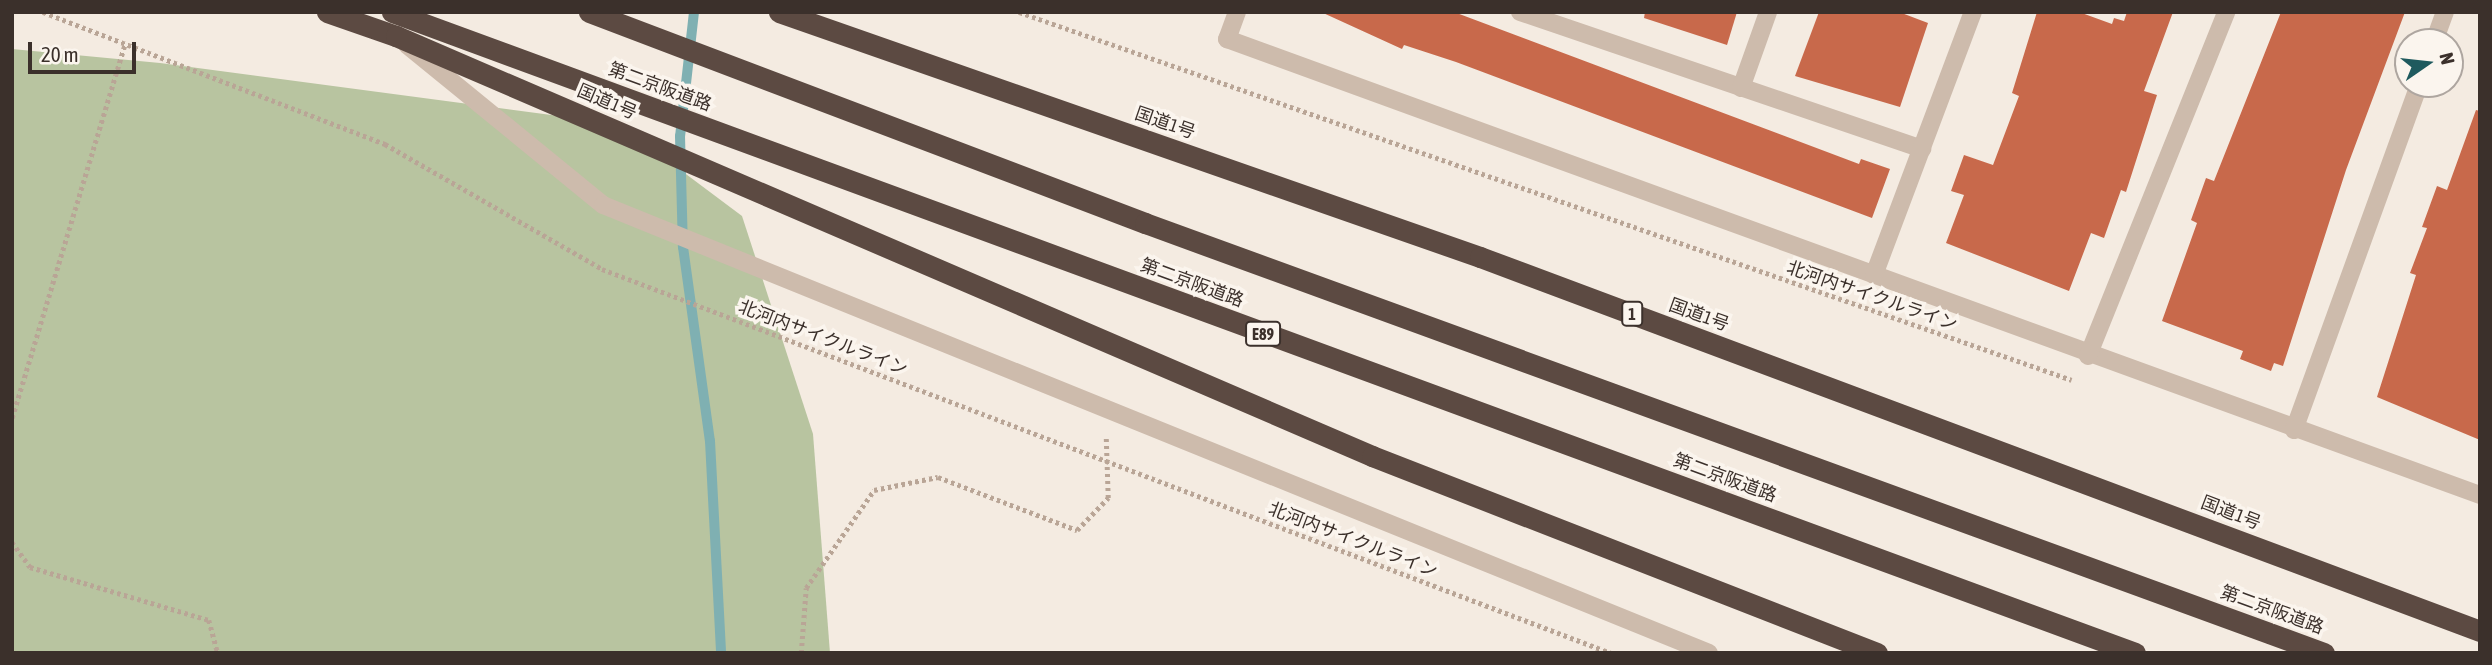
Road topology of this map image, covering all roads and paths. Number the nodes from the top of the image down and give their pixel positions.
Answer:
1 (43, 12) edge
2 (327, 12) edge
3 (392, 12) edge
4 (589, 12) edge
5 (779, 12) edge
6 (1019, 12) edge
7 (1237, 12) edge
8 (1520, 12) edge
9 (1768, 12) edge
10 (1973, 12) edge
11 (2225, 12) edge
12 (1567, 20) edge
13 (396, 36) junction
14 (125, 44) junction
15 (1741, 88) junction
16 (2414, 98) edge
17 (1922, 149) junction
18 (1874, 275) junction
19 (2088, 356) junction
20 (2084, 384) dead end
21 (1106, 409) junction
22 (12, 418) edge
23 (2294, 430) junction
24 (2480, 495) edge
25 (12, 542) edge
26 (2480, 631) edge
27 (218, 653) edge
28 (801, 653) edge
29 (1611, 653) edge
30 (1709, 653) edge
31 (1877, 653) edge
32 (2135, 653) edge
33 (2324, 653) edge

1 - 14 path, 北河内サイクルライン
2 - 13 highway, 国道1号
3 - 32 highway, 第二京阪道路 / E89
4 - 33 highway, 第二京阪道路
5 - 26 highway, 国道1号 / 1
6 - 20 path, 北河内サイクルライン
7 - 18 street
8 - 12 street
9 - 15 street
10 - 17 street
11 - 19 street
12 - 15 street
13 - 21 street
13 - 31 highway, 国道1号
14 - 22 path
14 - 29 path, 北河内サイクルライン
15 - 17 street
16 - 23 street
17 - 18 street
18 - 19 street
19 - 23 street
21 - 28 path
21 - 30 street
23 - 24 street
25 - 27 path

